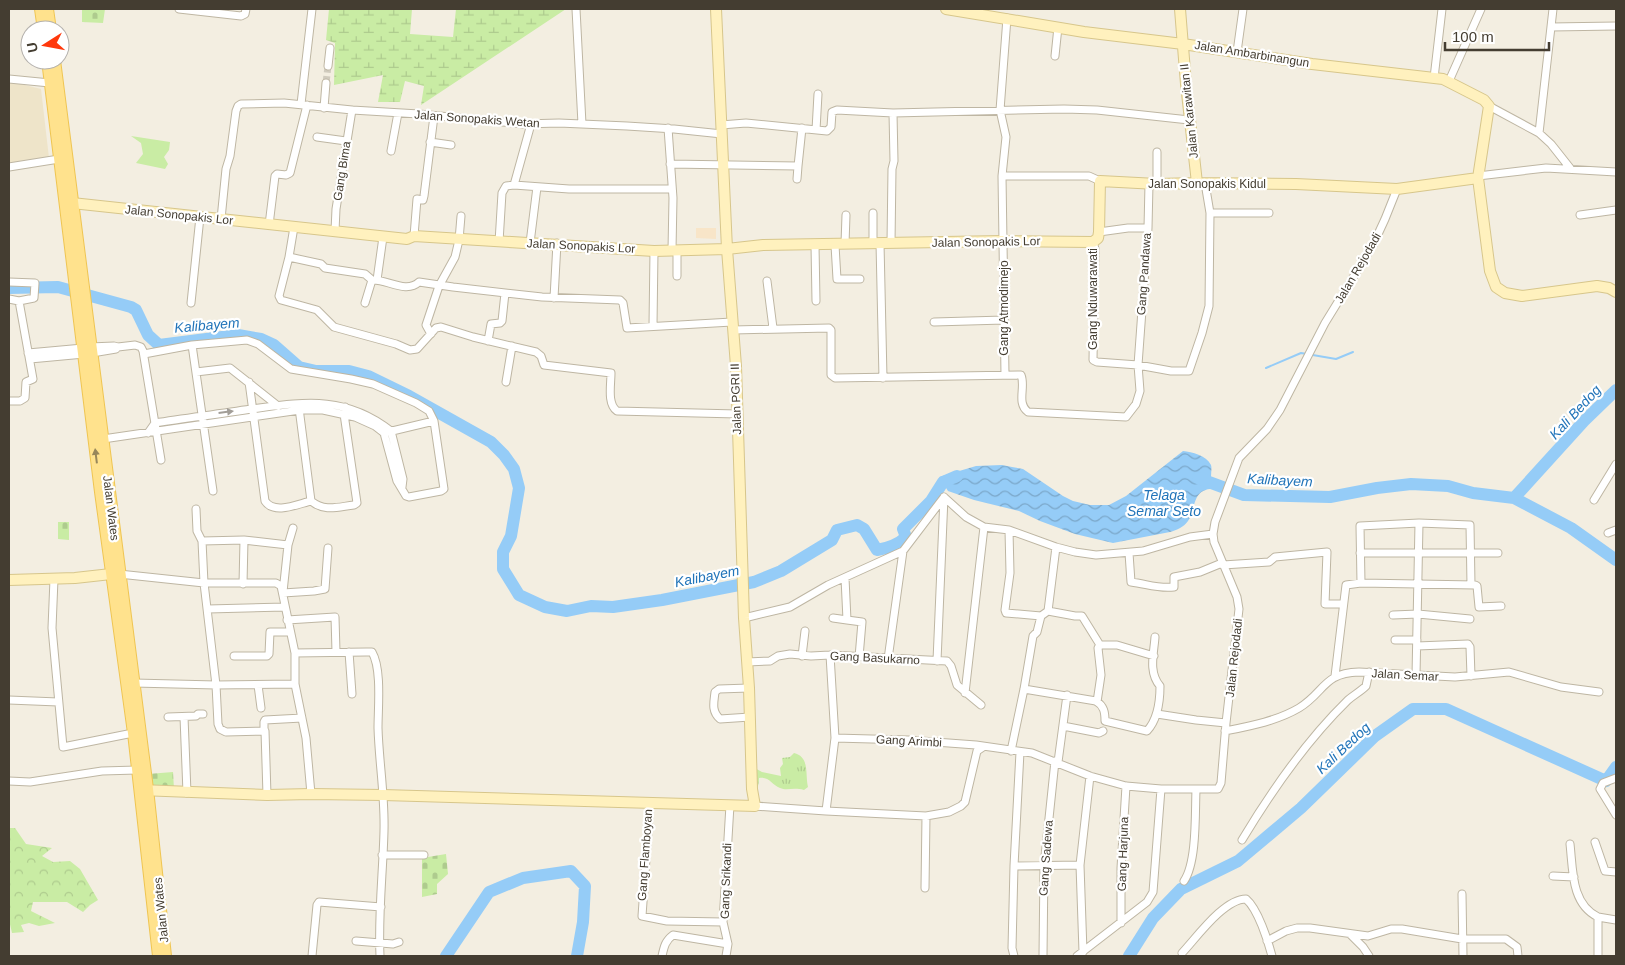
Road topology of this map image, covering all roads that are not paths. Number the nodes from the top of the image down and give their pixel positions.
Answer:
1 (179, 9) edge
2 (246, 9) edge
3 (312, 9) edge
4 (576, 9) edge
5 (716, 9) edge
6 (946, 9) edge
7 (1180, 9) edge
8 (1243, 9) edge
9 (1442, 9) edge
10 (1481, 9) edge
11 (1552, 9) edge
12 (1007, 18) junction
13 (1616, 26) edge
14 (1058, 27) junction
15 (1551, 27) junction
16 (1183, 44) junction
17 (330, 48) dead end
18 (1237, 52) junction
19 (1055, 56) dead end
20 (328, 66) tunnel mouth
21 (48, 70) edge
22 (56, 70) edge
23 (1434, 78) junction
24 (9, 79) edge
25 (1449, 81) junction
26 (50, 83) junction
27 (326, 83) tunnel mouth
28 (818, 94) dead end
29 (304, 104) junction
30 (1489, 106) junction
31 (324, 108) junction
32 (352, 110) junction
33 (1000, 110) junction
34 (398, 113) junction
35 (893, 113) junction
36 (434, 116) junction
37 (1189, 120) junction
38 (531, 124) junction
39 (582, 124) junction
40 (668, 128) junction
41 (802, 128) junction
42 (722, 130) junction
43 (816, 130) junction
44 (1539, 133) junction
45 (318, 137) dead end
46 (346, 140) junction
47 (430, 142) junction
48 (451, 145) dead end
49 (391, 151) dead end
50 (1157, 152) dead end
51 (59, 159) junction
52 (670, 164) junction
53 (723, 164) junction
54 (798, 166) junction
55 (9, 167) edge
56 (1570, 168) junction
57 (1616, 172) edge
58 (1002, 176) junction
59 (1478, 177) junction
60 (797, 179) dead end
61 (1100, 181) junction
62 (1201, 183) junction
63 (1153, 184) junction
64 (514, 185) junction
65 (536, 187) junction
66 (1397, 188) junction
67 (672, 189) junction
68 (72, 203) junction
69 (1616, 210) edge
70 (873, 213) dead end
71 (1210, 213) junction
72 (1268, 213) dead end
73 (846, 215) dead end
74 (1580, 215) dead end
75 (461, 216) dead end
76 (200, 217) junction
77 (221, 219) junction
78 (269, 225) junction
79 (294, 228) junction
80 (1148, 228) junction
81 (335, 232) junction
82 (1099, 232) junction
83 (414, 236) junction
84 (383, 237) junction
85 (459, 240) junction
86 (1004, 241) junction
87 (500, 242) junction
88 (1093, 242) junction
89 (530, 243) junction
90 (557, 243) junction
91 (881, 243) junction
92 (840, 244) junction
93 (815, 245) junction
94 (727, 249) junction
95 (674, 250) junction
96 (654, 251) junction
97 (289, 257) junction
98 (77, 274) junction
99 (677, 276) dead end
100 (860, 279) dead end
101 (375, 280) junction
102 (767, 281) dead end
103 (9, 282) edge
104 (439, 286) junction
105 (1616, 292) edge
106 (505, 293) junction
107 (554, 298) junction
108 (9, 299) edge
109 (19, 301) junction
110 (816, 301) dead end
111 (365, 303) dead end
112 (191, 304) dead end
113 (1004, 320) junction
114 (934, 322) dead end
115 (653, 326) junction
116 (733, 326) junction
117 (773, 328) junction
118 (431, 334) junction
119 (488, 341) junction
120 (192, 345) junction
121 (512, 346) junction
122 (87, 351) junction
123 (144, 354) junction
124 (29, 356) junction
125 (1138, 365) junction
126 (196, 372) junction
127 (1005, 374) junction
128 (883, 378) junction
129 (249, 382) junction
130 (506, 382) dead end
131 (9, 401) edge
132 (278, 406) junction
133 (299, 407) junction
134 (344, 411) junction
135 (253, 413) junction
136 (737, 414) junction
137 (202, 416) junction
138 (434, 421) junction
139 (156, 423) junction
140 (203, 424) junction
141 (157, 431) junction
142 (387, 432) junction
143 (148, 433) junction
144 (103, 440) junction
145 (161, 460) dead end
146 (1616, 464) edge
147 (213, 491) dead end
148 (944, 497) junction
149 (1594, 500) dead end
150 (311, 502) junction
151 (196, 509) dead end
152 (1419, 523) junction
153 (984, 527) junction
154 (293, 528) dead end
155 (1008, 530) junction
156 (1616, 530) edge
157 (1608, 533) dead end
158 (1213, 534) junction
159 (244, 540) junction
160 (202, 541) junction
161 (288, 545) junction
162 (1056, 547) junction
163 (328, 548) dead end
164 (902, 551) junction
165 (1129, 553) junction
166 (1360, 553) junction
167 (1498, 553) dead end
168 (1419, 554) junction
169 (1472, 554) junction
170 (1223, 564) junction
171 (115, 574) junction
172 (845, 578) junction
173 (54, 579) junction
174 (9, 580) edge
175 (204, 583) junction
176 (1361, 583) junction
177 (243, 584) junction
178 (1419, 585) junction
179 (1471, 585) junction
180 (283, 593) junction
181 (1343, 604) junction
182 (1501, 606) dead end
183 (285, 607) junction
184 (208, 608) junction
185 (1048, 611) junction
186 (1418, 614) junction
187 (1393, 615) dead end
188 (1041, 616) junction
189 (744, 618) junction
190 (833, 618) dead end
191 (1470, 619) dead end
192 (287, 620) junction
193 (847, 620) junction
194 (805, 631) dead end
195 (290, 632) junction
196 (1155, 637) dead end
197 (1395, 640) dead end
198 (1417, 643) junction
199 (1100, 645) junction
200 (336, 652) junction
201 (349, 652) junction
202 (295, 653) junction
203 (830, 655) junction
204 (234, 656) dead end
205 (802, 656) junction
206 (859, 656) junction
207 (1154, 656) junction
208 (888, 659) junction
209 (937, 661) junction
210 (747, 662) junction
211 (1369, 672) junction
212 (1335, 676) junction
213 (1416, 676) junction
214 (1471, 676) junction
215 (134, 683) junction
216 (295, 684) junction
217 (216, 685) junction
218 (258, 685) junction
219 (749, 688) junction
220 (1024, 689) junction
221 (1599, 692) dead end
222 (966, 693) junction
223 (352, 694) dead end
224 (1066, 696) junction
225 (9, 700) edge
226 (58, 702) junction
227 (1097, 702) junction
228 (981, 705) dead end
229 (261, 708) dead end
230 (203, 714) dead end
231 (1157, 714) junction
232 (168, 717) dead end
233 (184, 717) junction
234 (750, 717) junction
235 (302, 718) junction
236 (1226, 723) junction
237 (1063, 726) junction
238 (264, 730) junction
239 (1103, 731) dead end
240 (1225, 731) junction
241 (133, 733) junction
242 (835, 738) junction
243 (983, 747) junction
244 (1011, 751) junction
245 (1020, 752) junction
246 (1056, 762) junction
247 (136, 770) junction
248 (1090, 776) junction
249 (1616, 778) edge
250 (9, 781) edge
251 (1126, 786) junction
252 (752, 789) junction
253 (1161, 789) junction
254 (143, 790) junction
255 (1196, 790) junction
256 (187, 793) junction
257 (311, 794) junction
258 (267, 795) junction
259 (382, 795) junction
260 (650, 802) junction
261 (744, 804) junction
262 (730, 805) junction
263 (756, 806) junction
264 (826, 811) junction
265 (1616, 815) edge
266 (926, 816) junction
267 (1242, 840) dead end
268 (1595, 842) dead end
269 (1570, 844) dead end
270 (382, 855) junction
271 (424, 855) dead end
272 (1080, 865) junction
273 (1014, 866) junction
274 (1044, 866) junction
275 (1616, 872) edge
276 (1553, 876) dead end
277 (1574, 877) junction
278 (1184, 881) dead end
279 (925, 888) dead end
280 (1462, 894) dead end
281 (381, 907) junction
282 (1598, 917) junction
283 (1616, 920) edge
284 (723, 922) junction
285 (1121, 923) junction
286 (1350, 934) junction
287 (1462, 938) junction
288 (356, 941) dead end
289 (1267, 941) junction
290 (399, 942) dead end
291 (380, 943) junction
292 (728, 944) junction
293 (1182, 953) dead end
294 (1080, 954) edge
295 (158, 956) edge
296 (166, 956) edge
297 (312, 956) edge
298 (380, 956) edge
299 (662, 956) edge
300 (726, 956) edge
301 (1014, 956) edge
302 (1043, 956) edge
303 (1272, 956) edge
304 (1369, 956) edge
305 (1463, 956) edge
306 (1518, 956) edge
307 (1598, 956) edge

1 - 2 street
3 - 29 street
4 - 39 street
5 - 42 street, Jalan PGRI II
6 - 12 street, Jalan Ambarbinangun
7 - 16 street, Jalan Karawitan II
8 - 18 street
9 - 23 street
10 - 25 street
11 - 15 street
12 - 14 street, Jalan Ambarbinangun
12 - 33 street
13 - 15 street
14 - 16 street, Jalan Ambarbinangun
14 - 19 street
15 - 44 street
16 - 18 street, Jalan Ambarbinangun
16 - 37 street, Jalan Karawitan II
17 - 20 street
18 - 23 street, Jalan Ambarbinangun
21 - 26 main road, Jalan Wates
22 - 68 main road, Jalan Wates
23 - 25 street, Jalan Ambarbinangun
24 - 26 street
25 - 30 street, Jalan Ambarbinangun
26 - 51 main road, Jalan Wates
27 - 31 street
28 - 43 street
29 - 31 street, Jalan Sonopakis Wetan
29 - 77 street, Jalan Sonopakis Wetan
29 - 78 street
30 - 44 street, Jalan Ambarbinangun
30 - 59 street
31 - 32 street, Jalan Sonopakis Wetan
32 - 34 street, Jalan Sonopakis Wetan
32 - 46 street, Gang Bima
33 - 35 street
33 - 37 street
33 - 58 street
34 - 36 street, Jalan Sonopakis Wetan
34 - 49 street
35 - 43 street
35 - 91 street
36 - 38 street, Jalan Sonopakis Wetan
36 - 47 street
37 - 62 street, Jalan Karawitan II
38 - 39 street, Jalan Sonopakis Wetan
38 - 64 street
39 - 40 street, Jalan Sonopakis Wetan
40 - 42 street, Jalan Sonopakis Wetan
40 - 52 street
41 - 42 street, Jalan Sonopakis Wetan
41 - 43 street, Jalan Sonopakis Wetan
41 - 54 street
42 - 53 street, Jalan PGRI II
44 - 56 street, Jalan Ambarbinangun
45 - 46 street
46 - 81 street, Gang Bima
47 - 48 street
47 - 83 street
50 - 63 street, Gang Pandawa
51 - 55 street
51 - 98 main road, Jalan Wates
52 - 53 street
52 - 67 street
53 - 54 street
53 - 94 street, Jalan PGRI II
54 - 60 street
56 - 57 street
56 - 59 street, Jalan Sonopakis Kidul
58 - 61 street, Jalan Sonopakis Kidul
58 - 86 street
59 - 66 street, Jalan Sonopakis Kidul
59 - 105 street
61 - 63 street, Jalan Sonopakis Kidul
61 - 82 street
62 - 63 street, Jalan Sonopakis Kidul
62 - 66 street, Jalan Sonopakis Kidul
62 - 71 street
63 - 80 street, Gang Pandawa
64 - 65 street
64 - 87 street
65 - 67 street
65 - 89 street
66 - 158 street, Jalan Rejodadi
67 - 95 street
68 - 76 street, Jalan Sonopakis Lor
68 - 98 main road, Jalan Wates
69 - 74 street
70 - 91 street
71 - 72 street
71 - 125 street
73 - 92 street
75 - 85 street
76 - 77 street, Jalan Sonopakis Lor
76 - 112 street
77 - 78 street, Jalan Sonopakis Lor
78 - 79 street, Jalan Sonopakis Lor
79 - 81 street, Jalan Sonopakis Lor
79 - 97 street
80 - 82 street
80 - 125 street, Gang Pandawa
81 - 84 street, Jalan Sonopakis Lor
82 - 88 street
83 - 84 street, Jalan Sonopakis Lor
83 - 85 street, Jalan Sonopakis Lor
84 - 101 street
85 - 87 street, Jalan Sonopakis Lor
85 - 104 street
86 - 88 street, Jalan Sonopakis Lor
86 - 91 street, Jalan Sonopakis Lor
86 - 113 street, Gang Atmodimejo
87 - 89 street, Jalan Sonopakis Lor
88 - 125 street, Gang Nduwarawati
89 - 90 street, Jalan Sonopakis Lor
90 - 96 street, Jalan Sonopakis Lor
90 - 107 street
91 - 92 street, Jalan Sonopakis Lor
91 - 128 street
92 - 93 street, Jalan Sonopakis Lor
92 - 100 street
93 - 94 street, Jalan Sonopakis Lor
93 - 110 street
94 - 95 street, Jalan Sonopakis Lor
94 - 116 street, Jalan PGRI II
95 - 96 street, Jalan Sonopakis Lor
95 - 99 street
96 - 115 street
97 - 101 street
97 - 118 street
98 - 122 main road, Jalan Wates
101 - 104 street
101 - 111 street
102 - 117 street
103 - 109 street
104 - 106 street
104 - 118 street
106 - 107 street
106 - 119 street
107 - 115 street
108 - 109 street
109 - 124 street
113 - 114 street
113 - 127 street, Gang Atmodimejo
115 - 116 street
116 - 117 street
116 - 136 street, Jalan PGRI II
117 - 128 street
118 - 119 street
119 - 121 street
120 - 123 street
120 - 126 street
120 - 138 street
121 - 130 street
121 - 136 street
122 - 123 street
122 - 124 street
122 - 144 main road, Jalan Wates
171 -> 122 main road, Jalan Wates
123 - 139 street
124 - 131 street
125 - 127 street, Gang Pandawa
126 - 129 street
126 - 137 street
127 - 128 street
129 - 132 street
129 - 135 street
132 - 133 street
132 - 135 street
133 - 134 street
133 - 135 street
133 - 150 street
134 - 142 street
134 - 150 street
137 -> 135 street
135 - 140 street
135 - 150 street
136 - 189 street, Jalan PGRI II
137 - 139 street
137 - 140 street
138 - 142 street
138 - 142 street
139 - 141 street
139 - 143 street
140 - 141 street
140 - 147 street
141 - 143 street
141 - 145 street
143 - 144 street
144 - 171 main road, Jalan Wates
146 - 149 street
148 - 153 street
148 - 164 street
148 - 209 street
151 - 160 street
152 - 166 street
152 - 168 street
152 - 169 street
153 - 155 street
153 - 222 street
154 - 161 street
155 - 162 street
155 - 188 street
156 - 157 street
158 - 165 street
158 - 170 street, Jalan Rejodadi
159 - 160 street
159 - 161 street
159 - 177 street
160 - 175 street
161 - 180 street
162 - 165 street
162 - 185 street
163 - 180 street
164 - 172 street
164 - 208 street
165 - 170 street
166 - 168 street
166 - 176 street
167 - 169 street
168 - 169 street
168 - 178 street
169 - 179 street
170 - 181 street
170 - 236 street, Jalan Rejodadi
171 - 173 street
171 - 175 street
171 - 215 main road, Jalan Wates
171 - 241 main road, Jalan Wates
172 - 189 street
172 - 193 street
173 - 174 street
173 - 226 street
175 - 177 street
175 - 184 street
176 - 178 street
176 - 181 street
177 - 180 street
178 - 179 street
178 - 186 street
179 - 182 street
180 - 183 street
181 - 212 street
183 - 184 street
183 - 192 street
184 - 217 street
185 - 188 street
185 - 199 street
186 - 187 street
186 - 191 street
186 - 198 street
188 - 220 street
189 - 210 street, Jalan PGRI II
190 - 193 street
192 - 195 street
192 - 200 street
193 - 206 street
194 - 205 street
195 - 202 street
195 - 204 street
196 - 207 street
197 - 198 street
198 - 213 street
198 - 214 street
199 - 207 street
199 - 227 street
200 - 201 street
200 - 202 street
201 - 223 street
201 - 259 street
202 - 216 street
203 - 205 street, Gang Basukarno
203 - 206 street, Gang Basukarno
203 - 242 street
205 - 210 street, Gang Basukarno
206 - 208 street, Gang Basukarno
207 - 231 street
208 - 209 street, Gang Basukarno
209 - 222 street, Gang Basukarno
210 - 219 street, Jalan PGRI II
211 - 212 street, Jalan Semar
211 - 213 street, Jalan Semar
211 - 267 street
212 - 240 street
213 - 214 street, Jalan Semar
214 - 221 street, Jalan Semar
215 - 217 street
215 - 254 main road, Jalan Wates
216 - 218 street
216 - 235 street
217 - 218 street
217 - 238 street
218 - 229 street
219 - 234 street, Jalan PGRI II
219 - 234 street
220 - 224 street
220 - 244 street
222 - 228 street, Gang Basukarno
224 - 227 street
224 - 237 street, Gang Sadewa
225 - 226 street
226 - 241 street
227 - 231 street
230 - 233 street
231 - 236 street
232 - 233 street
233 - 256 street
234 - 252 street, Jalan PGRI II
235 - 238 street
235 - 257 street
236 - 240 street, Jalan Rejodadi
237 - 239 street
237 - 246 street, Gang Sadewa
238 - 258 street
240 - 255 street, Jalan Rejodadi
241 - 247 main road, Jalan Wates
242 - 243 street, Gang Arimbi
242 - 264 street
243 - 244 street, Jalan Rejodadi
243 - 266 street
244 - 245 street, Jalan Rejodadi
245 - 246 street, Jalan Rejodadi
245 - 273 street
246 - 248 street, Jalan Rejodadi
246 - 274 street, Gang Sadewa
247 - 250 street
247 - 254 main road, Jalan Wates
248 - 251 street, Jalan Rejodadi
248 - 272 street
249 - 265 street
251 - 253 street, Jalan Rejodadi
251 - 285 street, Gang Harjuna
252 - 261 street, Jalan PGRI II
252 - 263 street, Jalan PGRI II
253 - 255 street, Jalan Rejodadi
253 - 285 street
254 - 256 street
254 - 295 main road, Jalan Wates
254 - 296 main road, Jalan Wates
255 - 278 street
256 - 258 street
257 - 258 street
257 - 259 street
259 - 260 street
259 - 270 street
260 - 262 street
260 - 284 street, Gang Flamboyan
261 - 262 street
261 - 263 street
262 - 284 street, Gang Srikandi
263 - 264 street
264 - 266 street
266 - 279 street
268 - 275 street
269 - 277 street
270 - 271 street
270 - 281 street
272 - 274 street
272 - 294 street
273 - 274 street
273 - 301 street
274 - 302 street, Gang Sadewa
276 - 277 street
277 - 282 street
280 - 287 street
281 - 291 street
281 - 297 street
282 - 283 street
282 - 307 street
284 - 292 street, Gang Srikandi
285 - 294 street
286 - 287 street
286 - 289 street
286 - 304 street
287 - 305 street
287 - 306 street
288 - 291 street
289 - 293 street
289 - 303 street
290 - 291 street
291 - 298 street
292 - 299 street
292 - 300 street, Gang Srikandi

